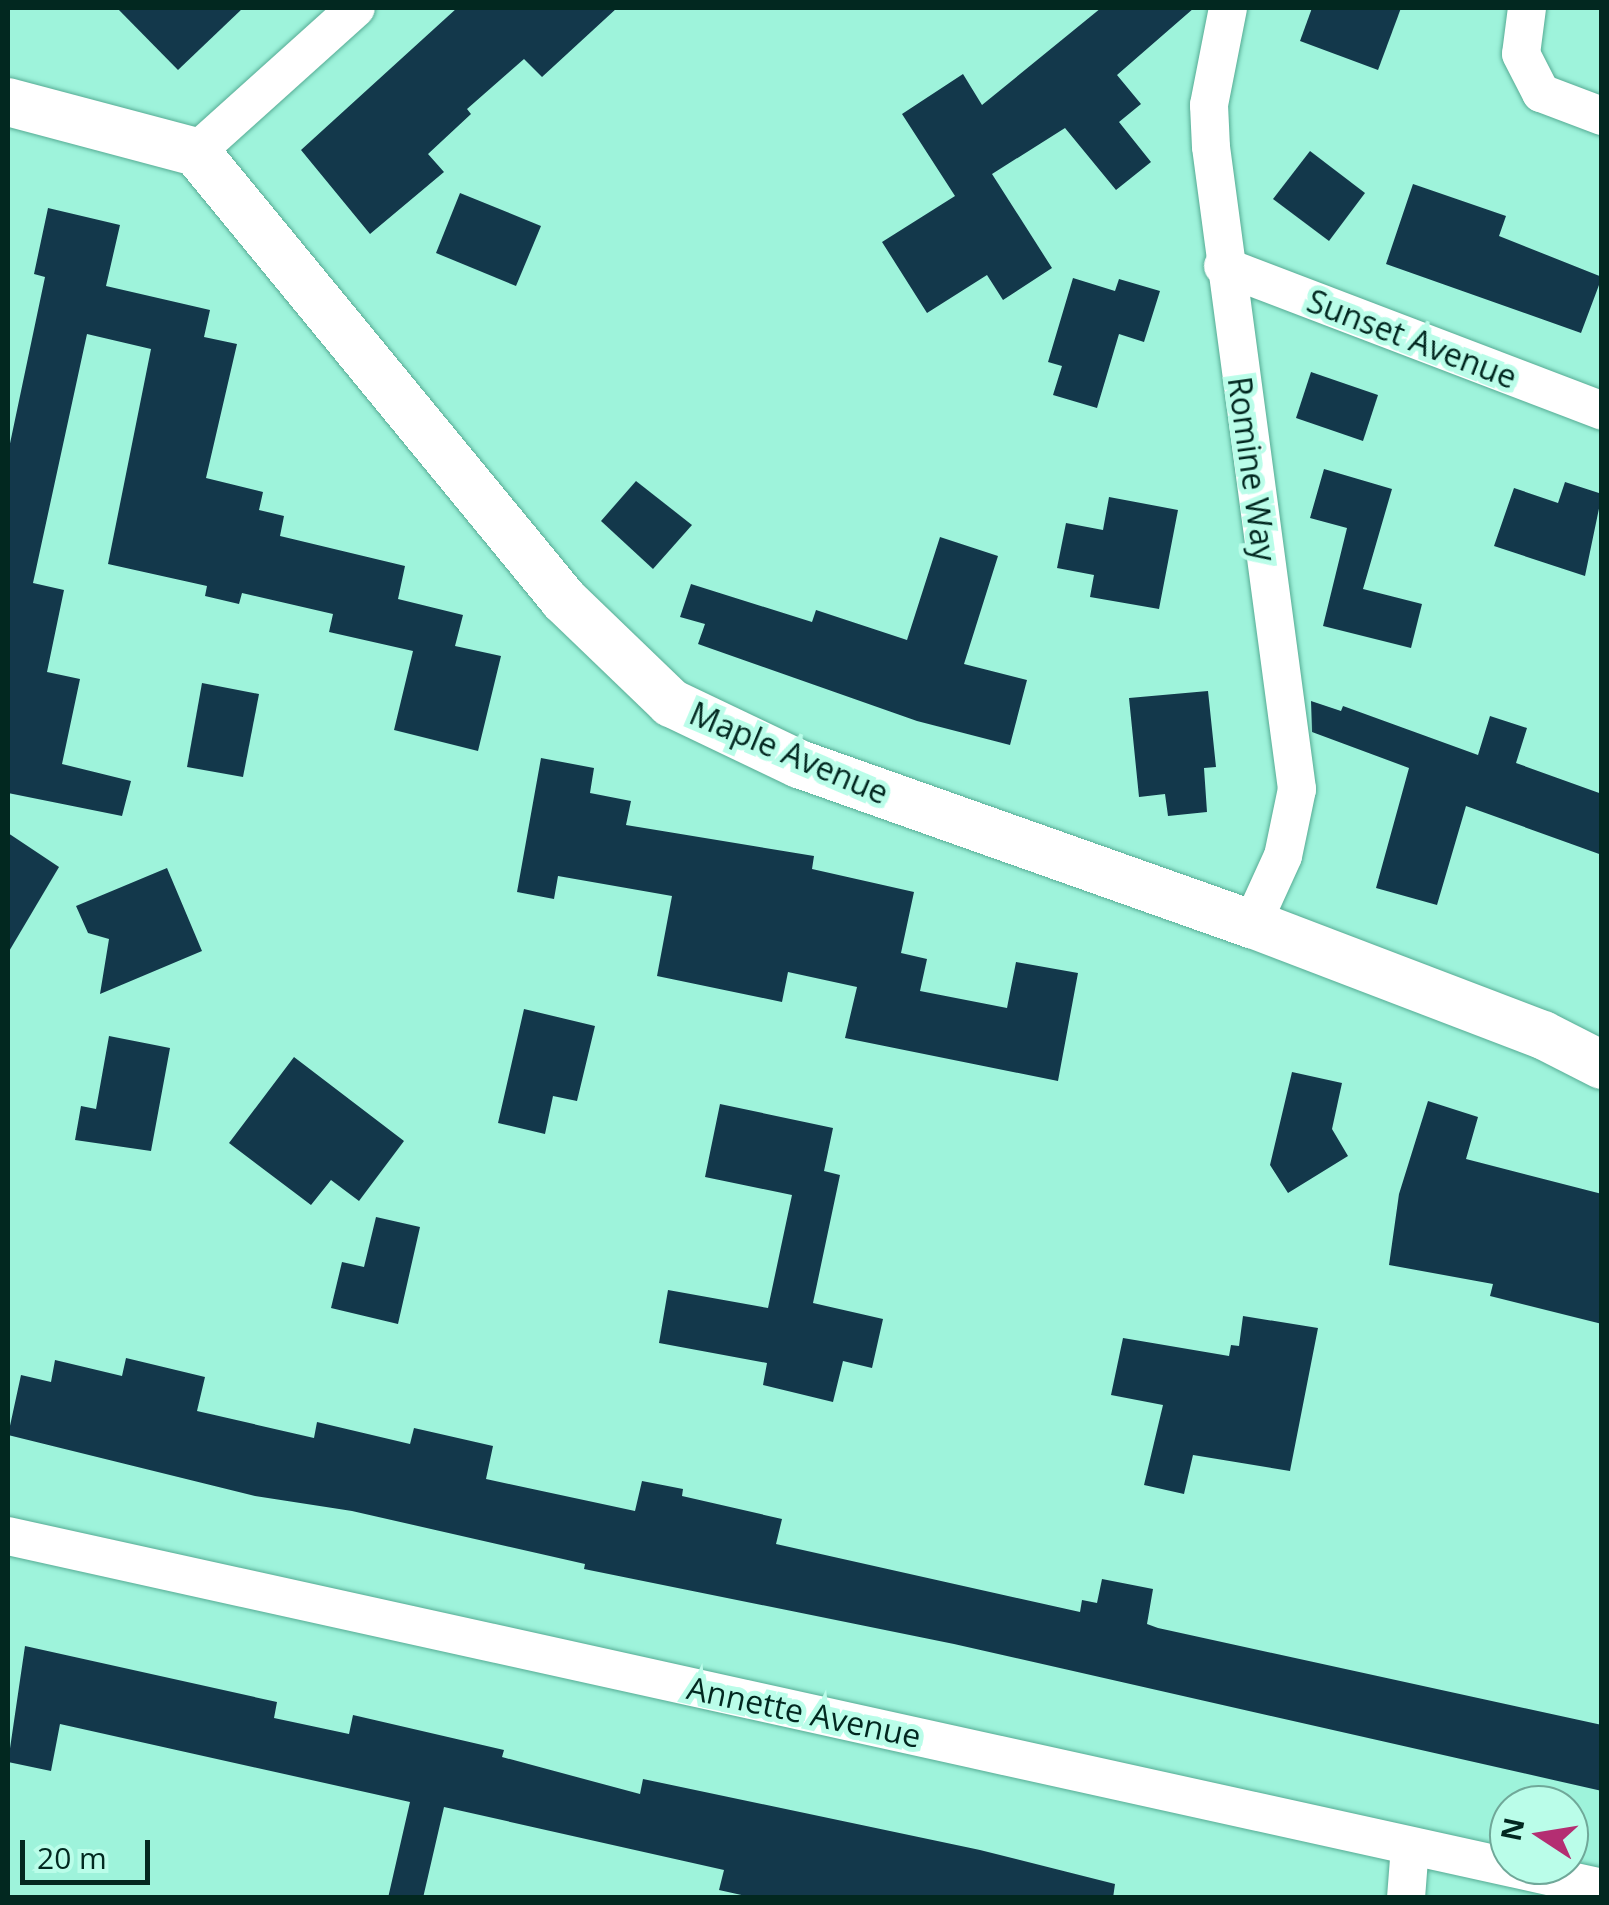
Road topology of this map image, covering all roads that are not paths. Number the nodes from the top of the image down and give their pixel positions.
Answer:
1 (356, 8) edge
2 (1228, 8) edge
3 (1528, 8) edge
4 (8, 102) edge
5 (1602, 116) edge
6 (196, 152) junction
7 (1223, 266) junction
8 (1602, 411) edge
9 (1252, 924) junction
10 (1602, 1065) edge
11 (8, 1536) edge
12 (1410, 1846) junction
13 (1602, 1888) edge
14 (1406, 1898) edge

1 - 6 street
2 - 7 street, Romine Way
3 - 5 street
4 - 6 street
6 - 9 street, Maple Avenue
7 - 8 street, Sunset Avenue
7 - 9 street, Romine Way
9 - 10 street, Maple Avenue
11 - 12 street, Annette Avenue
12 - 13 street, Annette Avenue
12 - 14 street

